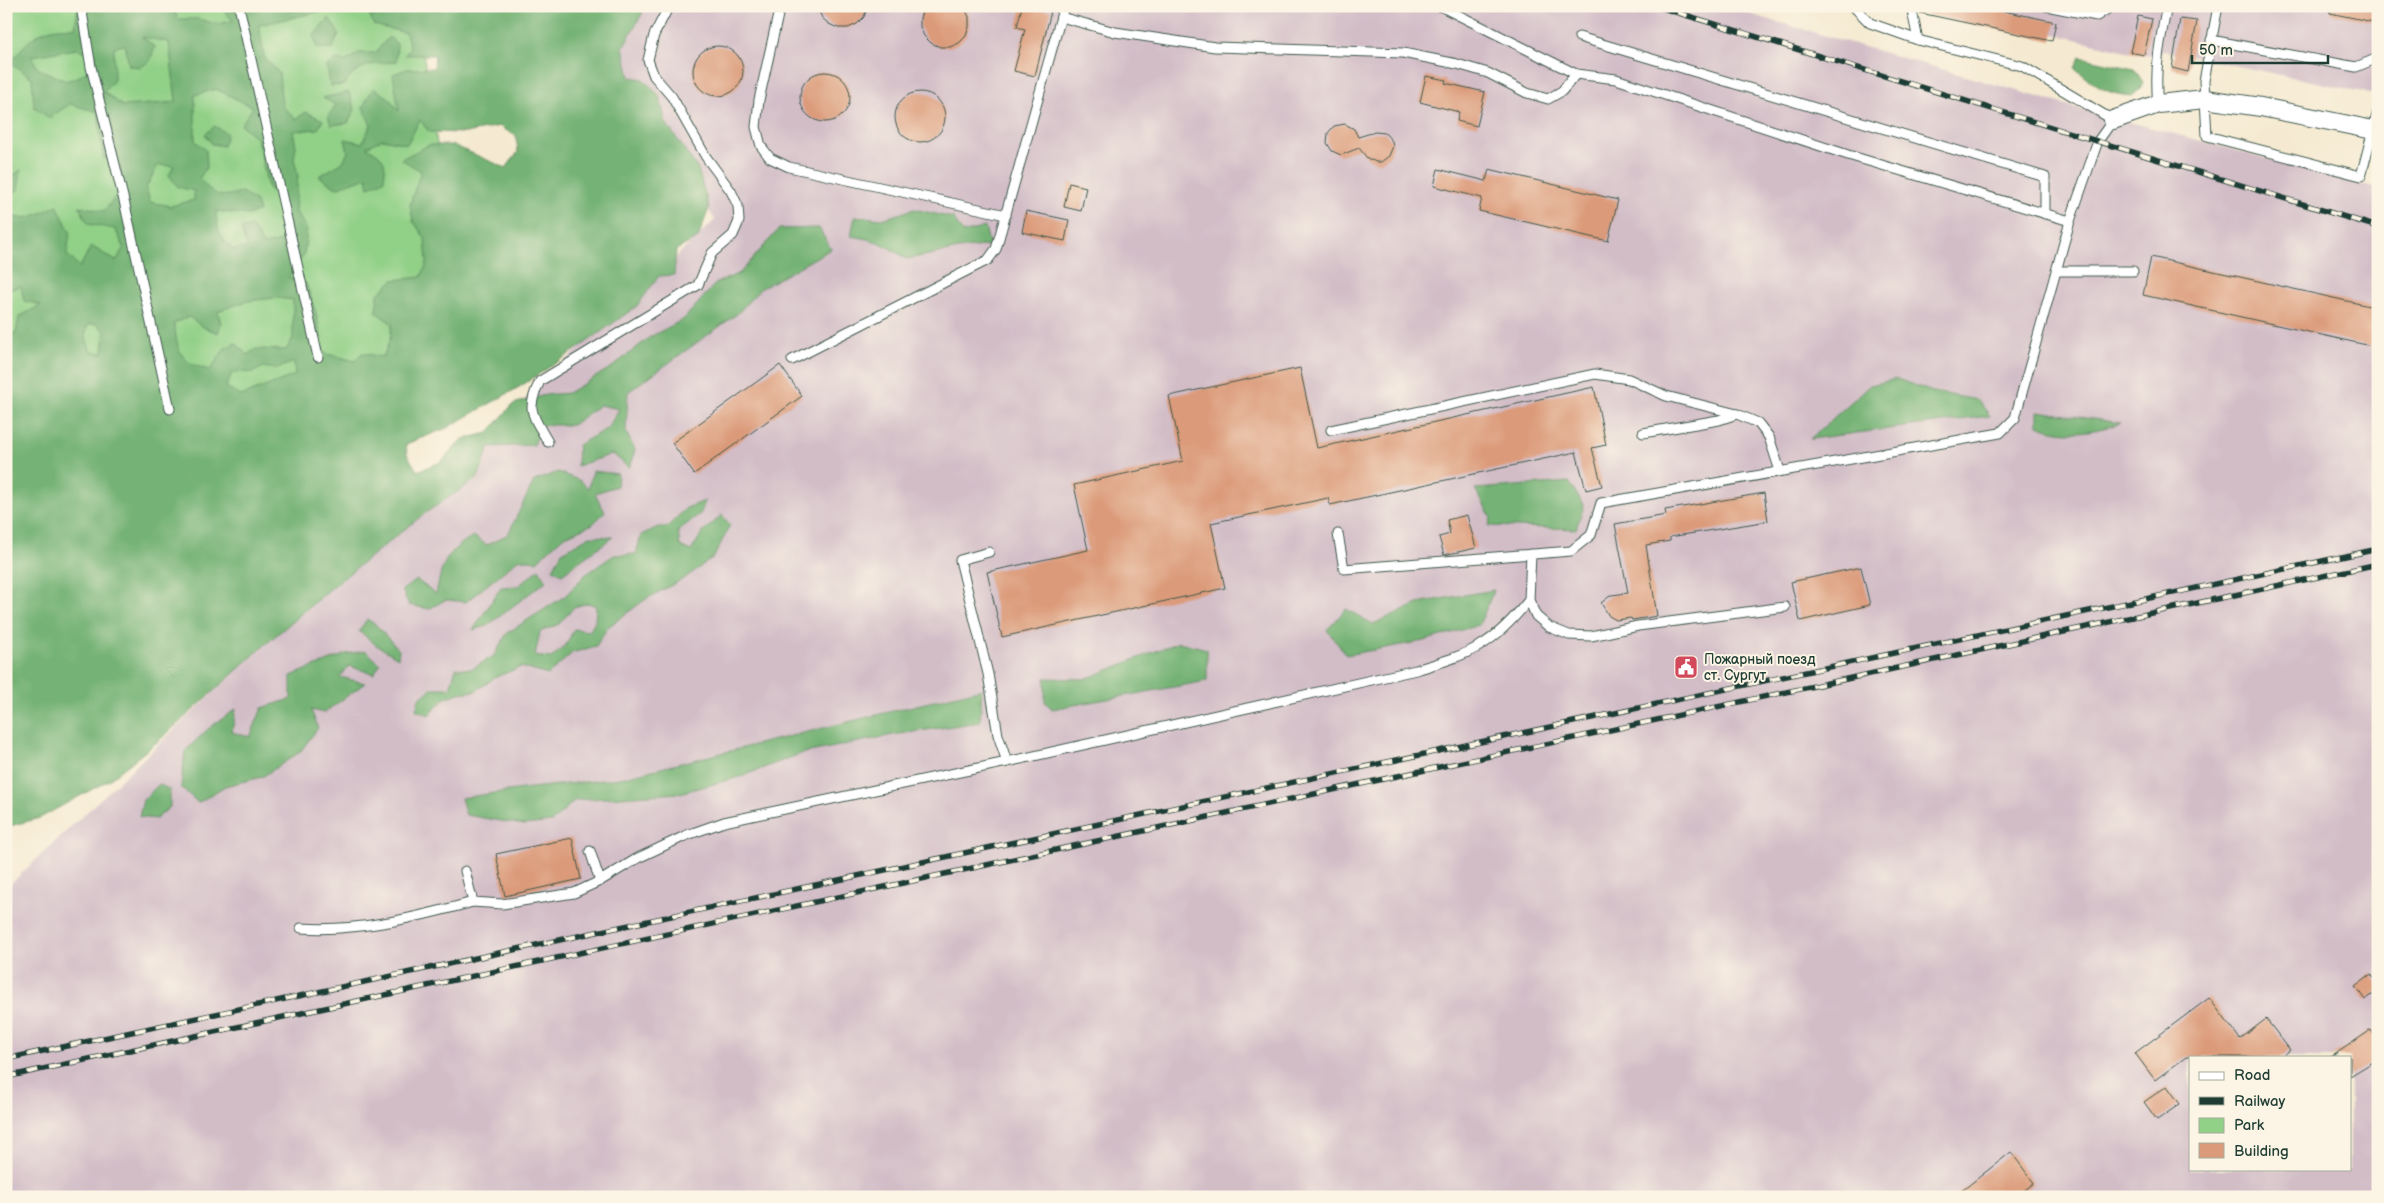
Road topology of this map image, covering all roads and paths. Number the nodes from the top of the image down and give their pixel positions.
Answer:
1 (81, 6) edge
2 (239, 6) edge
3 (669, 6) edge
4 (780, 6) edge
5 (1064, 6) edge
6 (1440, 6) edge
7 (1852, 6) edge
8 (1911, 6) edge
9 (2046, 6) edge
10 (2112, 6) edge
11 (2167, 6) edge
12 (2218, 6) edge
13 (1061, 17) junction
14 (1579, 36) dead end
15 (1918, 40) junction
16 (2211, 40) junction
17 (2378, 58) edge
18 (1576, 74) junction
19 (2205, 99) junction
20 (2158, 104) junction
21 (2378, 110) edge
22 (2113, 120) junction
23 (2376, 131) edge
24 (2045, 214) junction
25 (1006, 216) junction
26 (2070, 221) junction
27 (2057, 271) junction
28 (2132, 271) dead end
29 (318, 357) dead end
30 (792, 360) dead end
31 (170, 409) dead end
32 (1737, 414) junction
33 (1331, 430) dead end
34 (1643, 433) dead end
35 (548, 442) dead end
36 (1780, 471) junction
37 (1338, 534) dead end
38 (989, 552) dead end
39 (1531, 554) junction
40 (1529, 600) junction
41 (1785, 607) dead end
42 (1007, 762) junction
43 (590, 850) dead end
44 (466, 871) dead end
45 (600, 881) junction
46 (473, 902) junction
47 (301, 928) dead end

1 - 31 lane
2 - 29 lane
3 - 35 lane
4 - 25 lane
5 - 13 lane
6 - 18 lane
7 - 15 lane
8 - 15 lane
9 - 10 lane
11 - 20 lane
12 - 16 lane
13 - 18 lane
13 - 25 lane
14 - 24 lane
15 - 22 lane
16 - 17 lane
16 - 19 lane
18 - 24 lane
19 - 20 street
19 - 23 street
19 - 23 lane
20 - 22 street
21 - 23 lane
22 - 26 lane
24 - 26 lane
25 - 30 lane
26 - 27 lane
27 - 28 lane
27 - 36 lane
32 - 33 lane
32 - 34 lane
32 - 36 lane
36 - 39 lane
37 - 39 lane
38 - 42 lane
39 - 40 lane
40 - 41 lane
40 - 42 lane
42 - 45 lane
43 - 45 lane
44 - 46 lane
45 - 46 lane
46 - 47 lane

